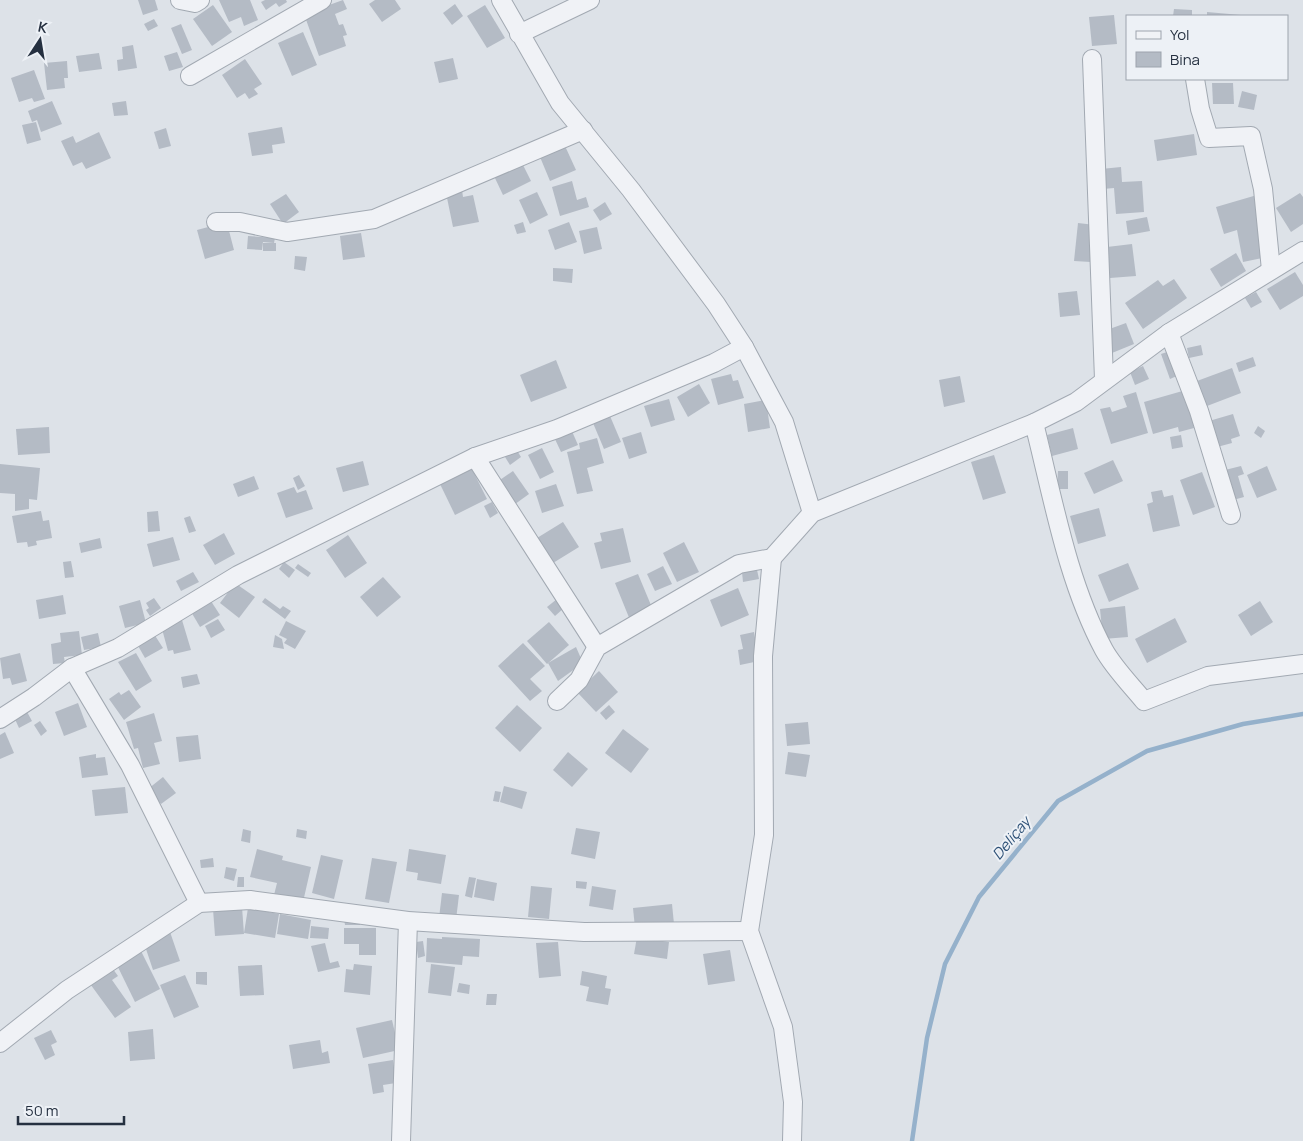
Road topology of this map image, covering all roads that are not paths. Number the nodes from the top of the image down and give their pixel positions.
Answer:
1 (180, 0) edge
2 (200, 0) edge
3 (322, 0) edge
4 (501, 0) edge
5 (590, 0) edge
6 (519, 34) junction
7 (1092, 59) dead end
8 (190, 76) dead end
9 (1195, 80) edge
10 (582, 130) junction
11 (216, 222) dead end
12 (1303, 251) edge
13 (1271, 270) junction
14 (1169, 333) junction
15 (744, 347) junction
16 (1104, 379) junction
17 (1034, 423) junction
18 (475, 457) junction
19 (812, 513) junction
20 (1231, 515) dead end
21 (772, 558) junction
22 (597, 647) junction
23 (1303, 664) edge
24 (72, 668) junction
25 (557, 701) dead end
26 (0, 719) edge
27 (198, 903) junction
28 (408, 921) junction
29 (749, 931) junction
30 (0, 1043) edge
31 (402, 1141) edge
32 (792, 1141) edge

1 - 2 street
3 - 8 street
4 - 6 street
5 - 6 street
6 - 10 street
7 - 16 street
9 - 13 street
10 - 11 street
10 - 15 street
12 - 13 street
13 - 14 street
14 - 16 street
14 - 20 street
15 - 18 street
15 - 19 street
16 - 17 street
17 - 19 street
17 - 23 street
18 - 22 street
18 - 24 street
19 - 21 street
21 - 22 street
21 - 29 street
22 - 25 street
24 - 26 street
24 - 27 street
27 - 28 street
27 - 30 street
28 - 29 street
28 - 31 street
29 - 32 street

